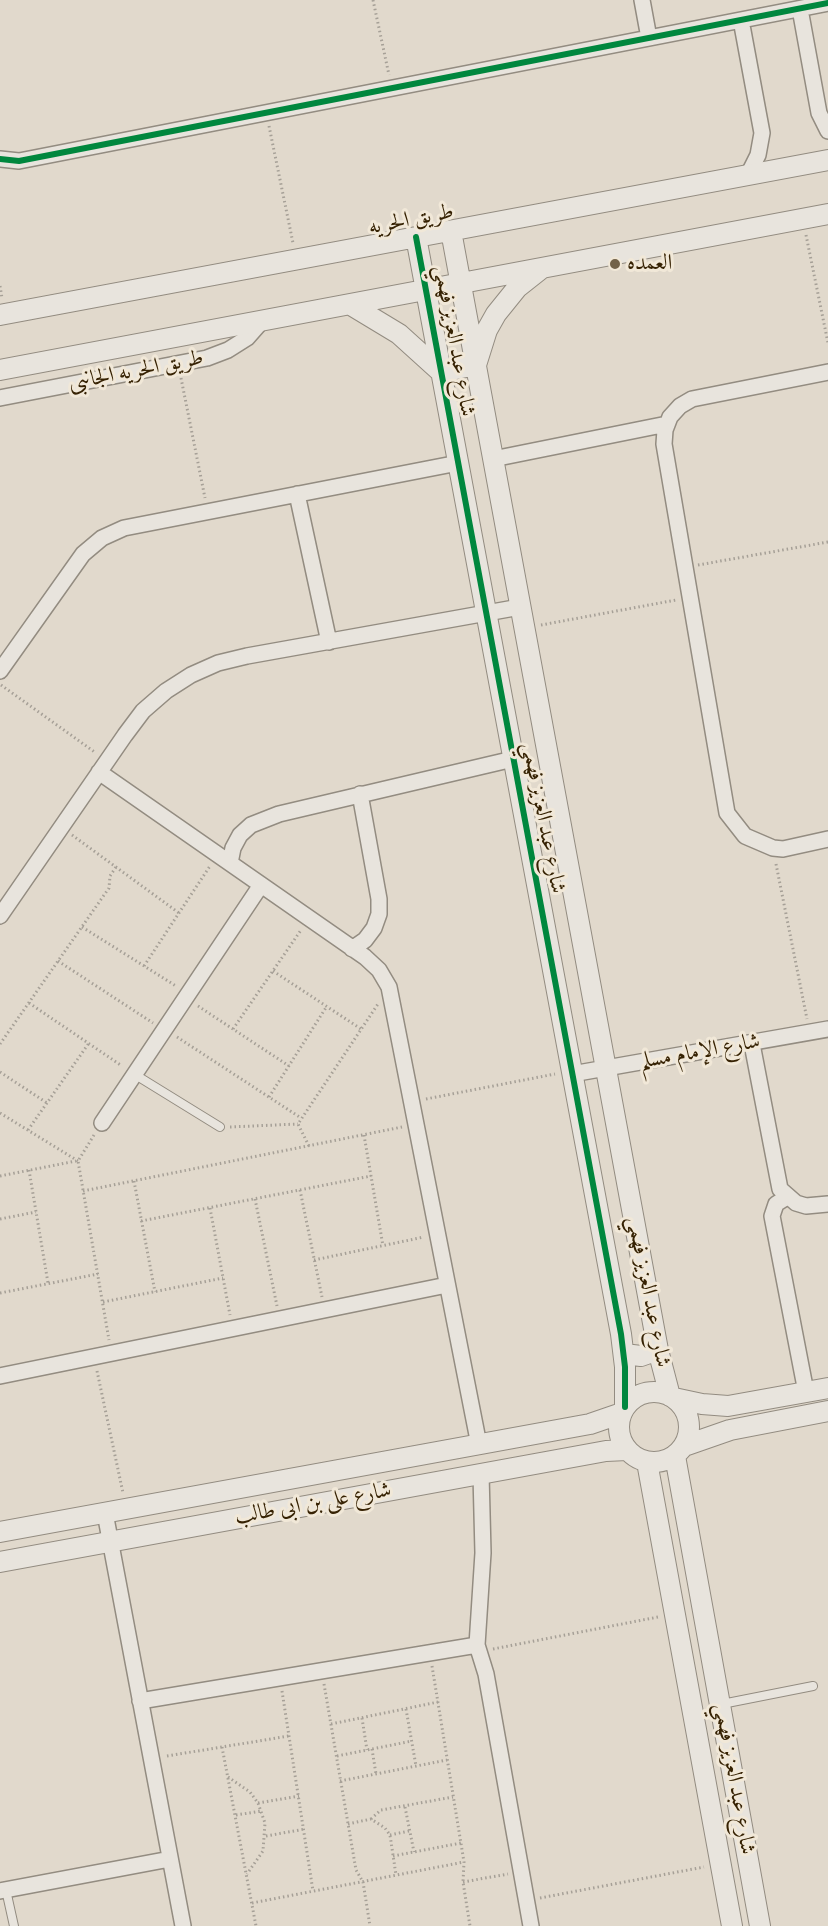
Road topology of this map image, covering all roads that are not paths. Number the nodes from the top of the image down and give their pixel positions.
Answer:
1 (642, 0) edge
2 (828, 3) edge
3 (800, 9) junction
4 (741, 20) junction
5 (649, 38) junction
6 (828, 131) edge
7 (0, 159) edge
8 (828, 160) edge
9 (748, 175) junction
10 (828, 214) edge
11 (451, 231) junction
12 (416, 237) junction
13 (543, 268) junction
14 (461, 283) junction
15 (426, 290) junction
16 (351, 305) junction
17 (0, 315) edge
18 (262, 321) junction
19 (476, 365) junction
20 (0, 370) edge
21 (441, 372) junction
22 (828, 372) edge
23 (0, 398) edge
24 (667, 424) junction
25 (493, 459) junction
26 (458, 463) junction
27 (297, 494) junction
28 (520, 607) junction
29 (486, 613) junction
30 (329, 642) junction
31 (0, 671) edge
32 (513, 759) junction
33 (103, 766) junction
34 (360, 794) junction
35 (828, 839) edge
36 (224, 859) junction
37 (261, 885) junction
38 (0, 916) edge
39 (352, 948) junction
40 (828, 1029) edge
41 (752, 1044) junction
42 (606, 1068) junction
43 (572, 1073) junction
44 (134, 1074) junction
45 (102, 1123) road end
46 (220, 1127) road end
47 (787, 1197) junction
48 (828, 1204) edge
49 (447, 1285) junction
50 (658, 1350) junction
51 (624, 1354) junction
52 (0, 1376) edge
53 (828, 1388) edge
54 (806, 1392) junction
55 (672, 1397) junction
56 (739, 1405) junction
57 (623, 1410) junction
58 (828, 1411) edge
59 (576, 1427) junction
60 (742, 1427) junction
61 (479, 1445) junction
62 (627, 1450) junction
63 (679, 1451) junction
64 (582, 1455) junction
65 (647, 1462) junction
66 (481, 1474) junction
67 (681, 1491) junction
68 (653, 1496) junction
69 (105, 1513) junction
70 (0, 1532) edge
71 (111, 1542) junction
72 (0, 1562) edge
73 (478, 1648) junction
74 (813, 1686) dead end
75 (140, 1701) junction
76 (720, 1704) junction
77 (170, 1859) junction
78 (3, 1890) edge
79 (14, 1926) edge
80 (183, 1926) edge
81 (531, 1926) edge
82 (732, 1926) edge
83 (760, 1926) edge

1 - 5 street
2 - 3 street
3 - 4 street
3 - 6 street
4 - 5 street
4 - 9 street
5 - 7 street
8 - 9 street, طريق الحريه
9 - 11 street, طريق الحريه
10 - 13 street
11 - 12 street, طريق الحريه
11 - 14 street, شارع عبد العزيز فهمي
12 - 15 street, شارع عبد العزيز فهمي
12 - 17 street, طريق الحريه
13 - 14 street
13 - 19 street
14 - 15 street
14 - 19 street, شارع عبد العزيز فهمي
15 - 16 street
15 - 21 street, شارع عبد العزيز فهمي
16 - 18 street
16 - 21 street
18 - 20 street
18 - 23 street, طريق الحريه الجانبى
19 - 21 street
19 - 25 street, شارع عبد العزيز فهمي
21 - 26 street, شارع عبد العزيز فهمي
22 - 24 street
24 - 25 street
24 - 35 street
25 - 28 street, شارع عبد العزيز فهمي
26 - 27 street
26 - 29 street, شارع عبد العزيز فهمي
27 - 30 street
27 - 31 street
28 - 29 street
28 - 42 street, شارع عبد العزيز فهمي
29 - 30 street
29 - 32 street, شارع عبد العزيز فهمي
30 - 33 street
32 - 34 street
32 - 43 street, شارع عبد العزيز فهمي
33 - 36 street
33 - 38 street
34 - 36 street
34 - 39 street
36 - 37 street
37 - 39 street
37 - 44 street
39 - 49 street
40 - 41 street, شارع الإمام مسلم
41 - 42 street, شارع الإمام مسلم
41 - 47 street
42 - 43 street, شارع الإمام مسلم
42 - 50 street, شارع عبد العزيز فهمي
43 - 51 street, شارع عبد العزيز فهمي
44 - 45 street
44 - 46 lane
47 - 48 street
47 - 54 street
49 - 52 street
49 - 61 street
50 - 51 street
50 - 55 street, شارع عبد العزيز فهمي
51 - 57 street, شارع عبد العزيز فهمي
53 - 54 street
54 - 56 street
55 - 56 street
55 - 57 street
55 - 63 street
56 - 60 street
57 - 59 street, شارع على بن ابى طالب
57 - 62 street
58 - 60 street
59 - 61 street, شارع على بن ابى طالب
59 - 64 street
60 - 63 street
61 - 69 street, شارع على بن ابى طالب
62 - 64 street, شارع على بن ابى طالب
62 - 65 street
63 - 65 street
63 - 67 street, شارع عبد العزيز فهمي
64 - 66 street, شارع على بن ابى طالب
65 - 68 street, شارع عبد العزيز فهمي
66 - 71 street, شارع على بن ابى طالب
66 - 73 street
67 - 68 street
67 - 76 street, شارع عبد العزيز فهمي
68 - 82 street, شارع عبد العزيز فهمي
69 - 70 street, شارع على بن ابى طالب
69 - 71 street
71 - 72 street, شارع على بن ابى طالب
71 - 75 street
73 - 75 street
73 - 81 street
74 - 76 lane
75 - 77 street
76 - 83 street, شارع عبد العزيز فهمي
77 - 78 street
77 - 80 street
78 - 79 lane

